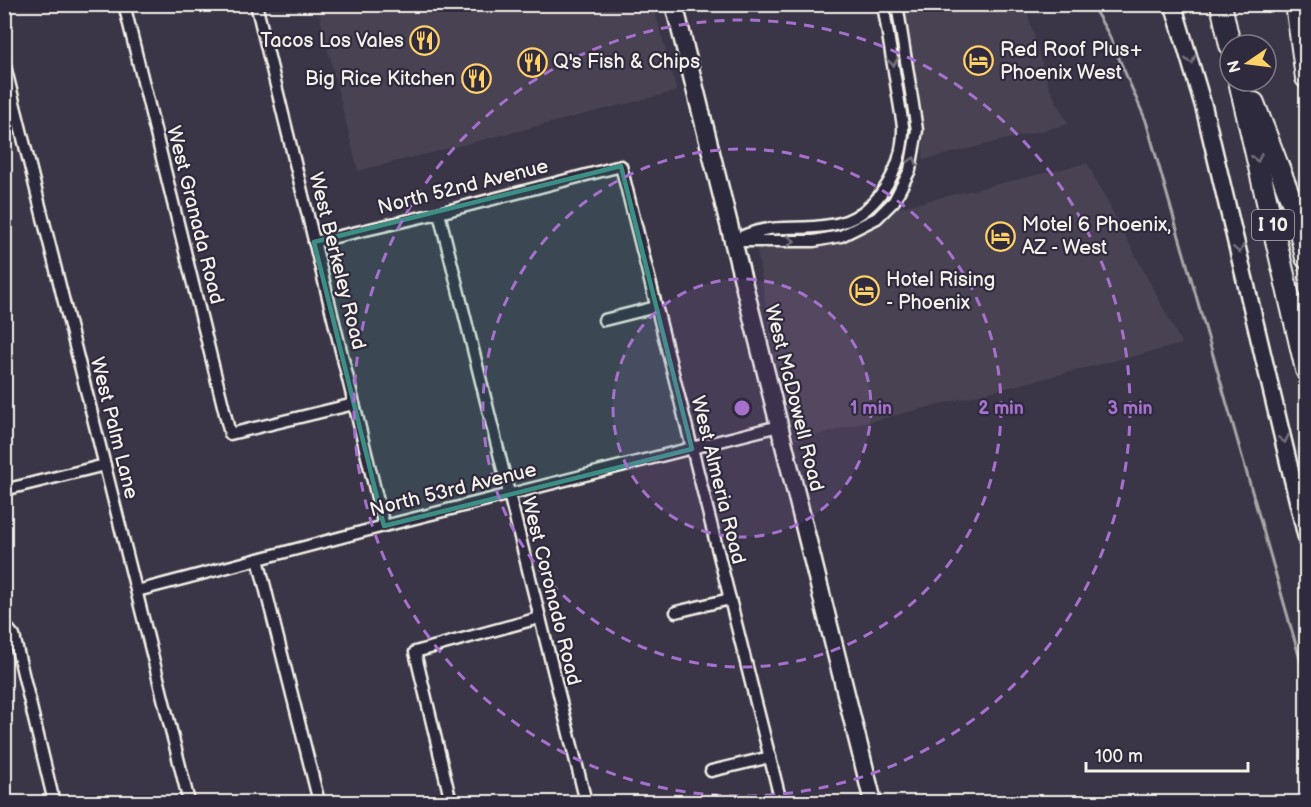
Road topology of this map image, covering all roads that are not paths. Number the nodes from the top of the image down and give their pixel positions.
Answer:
1 (124, 4) edge
2 (256, 4) edge
3 (674, 4) edge
4 (883, 4) edge
5 (897, 4) edge
6 (1173, 4) edge
7 (1221, 4) edge
8 (1298, 4) edge
9 (1228, 33) edge
10 (1306, 34) edge
11 (4, 62) edge
12 (1306, 78) edge
13 (1242, 93) edge
14 (1251, 93) edge
15 (621, 166) joint
16 (439, 213) junction
17 (732, 241) junction
18 (314, 242) junction
19 (1306, 258) edge
20 (656, 307) junction
21 (604, 320) dead end
22 (1306, 370) edge
23 (354, 404) junction
24 (779, 426) junction
25 (692, 449) junction
26 (105, 465) junction
27 (4, 490) edge
28 (507, 495) junction
29 (384, 526) junction
30 (1306, 536) edge
31 (258, 559) junction
32 (137, 591) junction
33 (730, 599) junction
34 (676, 612) dead end
35 (539, 618) junction
36 (5, 624) edge
37 (770, 757) junction
38 (711, 771) dead end
39 (54, 802) edge
40 (189, 802) edge
41 (319, 802) edge
42 (452, 802) edge
43 (586, 802) edge
44 (781, 802) edge
45 (873, 802) edge

1 - 23 street, West Granada Road
2 - 18 street, West Berkeley Road
3 - 17 main road, West McDowell Road
4 -> 17 street
17 -> 5 street
6 -> 30 main road
7 - 9 highway
8 - 10 highway
8 - 12 highway
11 - 26 street, West Palm Lane
13 -> 22 highway, I 10
14 - 19 highway
15 - 16 street, North 52nd Avenue
15 - 20 street, West Almeria Road
16 - 18 street, North 52nd Avenue
16 - 28 street, West Coronado Road
17 - 24 main road, West McDowell Road
18 - 23 street, West Berkeley Road
20 - 21 street
20 - 25 street, West Almeria Road
23 - 29 street, West Berkeley Road
24 - 25 street, North 53rd Avenue
24 - 45 main road, West McDowell Road
25 - 28 street, North 53rd Avenue
25 - 33 street, West Almeria Road
26 - 27 street
26 - 32 street, West Palm Lane
28 - 29 street, North 53rd Avenue
28 - 35 street, West Coronado Road
29 - 31 street, North 53rd Avenue
31 - 32 street, North 53rd Avenue
31 - 41 street
32 - 40 street, West Palm Lane
33 - 34 street
33 - 37 street, West Almeria Road
35 - 42 street
35 - 43 street, West Coronado Road
36 - 39 street
37 - 38 street
37 - 44 street, West Almeria Road

